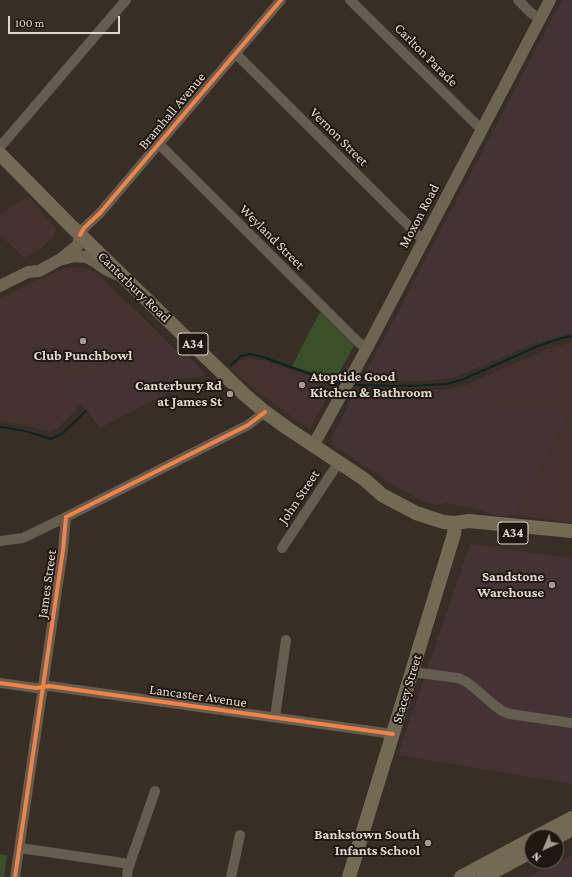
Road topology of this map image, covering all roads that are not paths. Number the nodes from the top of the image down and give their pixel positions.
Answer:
1 (126, 0) edge
2 (281, 0) edge
3 (350, 0) edge
4 (518, 0) edge
5 (550, 0) edge
6 (540, 19) junction
7 (236, 54) junction
8 (482, 130) junction
9 (159, 144) junction
10 (0, 147) edge
11 (0, 154) edge
12 (80, 235) junction
13 (424, 240) junction
14 (61, 259) junction
15 (28, 272) junction
16 (124, 277) junction
17 (0, 286) edge
18 (367, 348) junction
19 (265, 412) junction
20 (314, 446) junction
21 (339, 462) junction
22 (66, 517) junction
23 (455, 523) junction
24 (572, 531) edge
25 (572, 538) edge
26 (0, 541) edge
27 (282, 548) dead end
28 (286, 640) dead end
29 (412, 672) junction
30 (0, 683) edge
31 (43, 687) junction
32 (274, 717) junction
33 (572, 723) edge
34 (393, 734) junction
35 (155, 792) dead end
36 (572, 818) edge
37 (551, 829) edge
38 (240, 835) dead end
39 (524, 843) edge
40 (20, 848) junction
41 (524, 855) edge
42 (130, 864) junction
43 (16, 877) edge
44 (127, 877) edge
45 (231, 877) edge
46 (349, 877) edge
47 (461, 877) edge
48 (484, 877) edge

1 - 10 street
2 - 7 street, Bramhall Avenue
3 - 8 street, Carlton Parade
4 - 6 street
5 - 6 main road, Moxon Road
6 - 8 main road, Moxon Road
7 - 9 street, Bramhall Avenue
7 - 13 street, Vernon Street
8 - 13 main road, Moxon Road
9 - 12 street, Bramhall Avenue
9 - 18 street, Weyland Street
11 - 12 highway, Canterbury Road / A34
12 - 14 main road
12 - 15 main road
12 - 16 highway, Canterbury Road / A34
13 - 18 main road, Moxon Road
14 - 15 main road
14 - 16 main road
15 - 17 main road
16 - 19 highway, Canterbury Road / A34
18 - 20 main road, Moxon Road
19 - 20 highway, Canterbury Road / A34
19 - 22 street
20 - 21 highway, Canterbury Road / A34
21 - 23 highway, Canterbury Road / A34
21 - 27 street, John Street
22 - 26 street
22 - 31 street, James Street
23 - 24 highway, Canterbury Road / A34
23 - 25 highway, Canterbury Road / A34
23 - 29 highway, Stacey Street
28 - 32 street
29 - 33 street
29 - 34 highway, Stacey Street
30 - 31 street, Lancaster Avenue
31 - 32 street, Lancaster Avenue
31 - 40 street, James Street
32 - 34 street, Lancaster Avenue
34 - 46 highway, Stacey Street
35 - 42 street
36 - 37 highway
38 - 45 street
39 - 47 highway
40 - 42 street
40 - 43 street, James Street
41 - 48 highway
42 - 44 street

